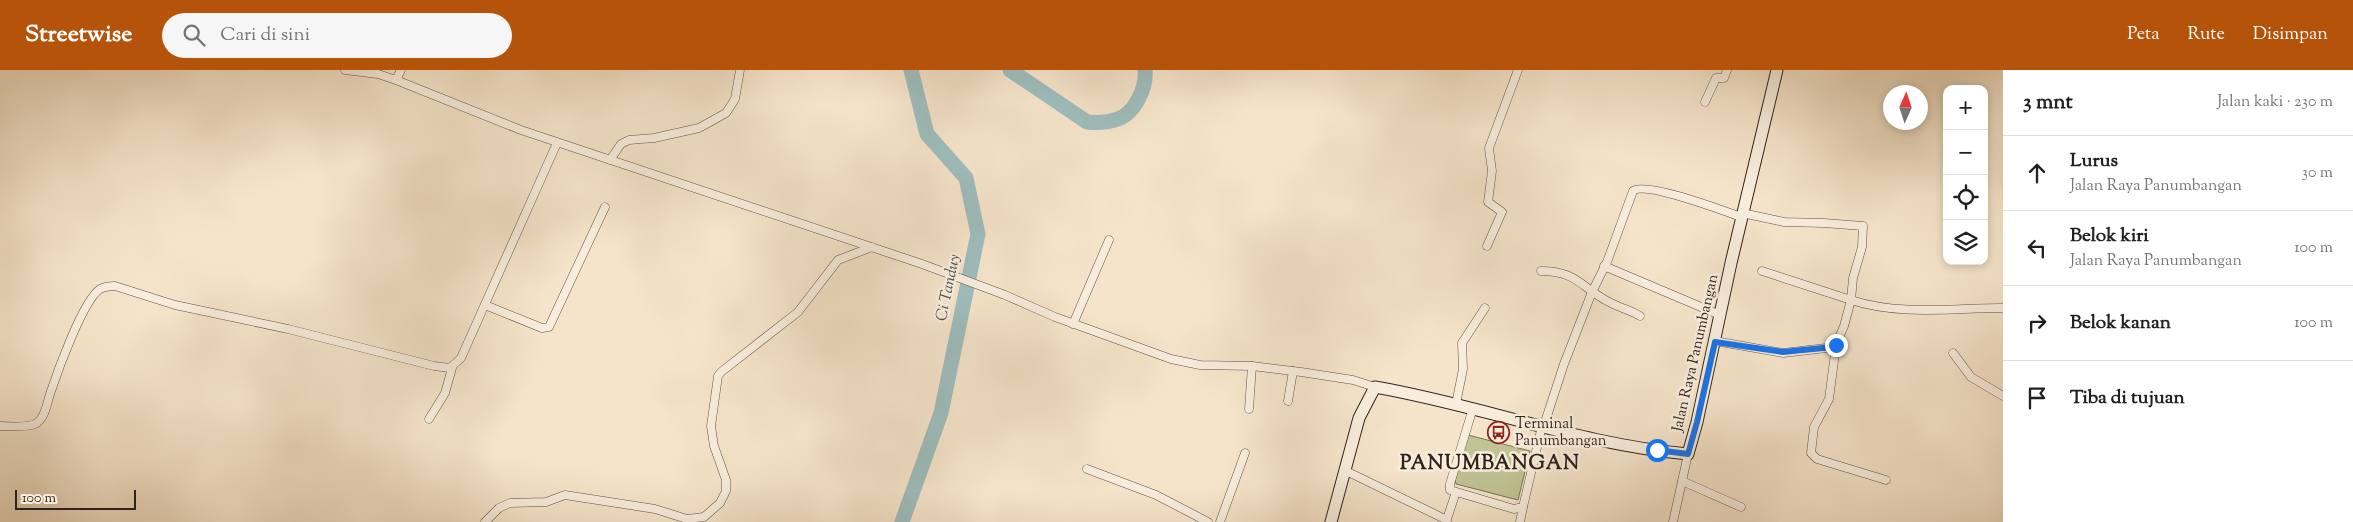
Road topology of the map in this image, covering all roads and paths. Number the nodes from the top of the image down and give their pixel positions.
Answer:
1 (345, 70) edge
2 (401, 70) edge
3 (740, 70) edge
4 (1518, 70) edge
5 (1728, 70) edge
6 (1777, 70) edge
7 (396, 80) junction
8 (1705, 102) dead end
9 (557, 143) junction
10 (610, 160) junction
11 (605, 207) dead end
12 (1742, 215) junction
13 (1109, 240) dead end
14 (1487, 246) dead end
15 (872, 247) junction
16 (1604, 266) junction
17 (1541, 271) dead end
18 (1762, 271) dead end
19 (1593, 292) junction
20 (1851, 300) junction
21 (485, 305) junction
22 (1485, 308) dead end
23 (2003, 308) edge
24 (1720, 315) junction
25 (1640, 316) dead end
26 (1073, 324) junction
27 (1715, 342) junction
28 (1836, 346) junction
29 (1953, 353) dead end
30 (1252, 366) junction
31 (452, 368) junction
32 (1293, 371) junction
33 (1375, 387) junction
34 (2003, 396) edge
35 (1288, 401) dead end
36 (1456, 404) junction
37 (1473, 408) junction
38 (1249, 409) dead end
39 (430, 419) dead end
40 (0, 426) edge
41 (1542, 426) junction
42 (1245, 453) dead end
43 (1688, 454) junction
44 (1087, 469) dead end
45 (1344, 470) junction
46 (1886, 480) dead end
47 (1682, 481) junction
48 (1456, 492) junction
49 (1523, 507) junction
50 (1741, 507) dead end
51 (1447, 521) edge
52 (485, 522) edge
53 (1208, 522) edge
54 (1220, 522) edge
55 (1331, 522) edge
56 (1520, 522) edge
57 (1672, 522) edge

1 - 7 street
2 - 7 street
3 - 10 street
4 - 14 street
5 - 8 street
6 - 12 main road, Jalan Raya Panumbangan
7 - 9 street
9 - 10 street
9 - 21 street
10 - 15 street
11 - 21 street
12 - 16 street
12 - 20 street
12 - 24 main road, Jalan Raya Panumbangan
13 - 26 street
15 - 26 street
15 - 52 street
16 - 19 street
16 - 24 street
17 - 19 street
18 - 20 street
19 - 25 street
19 - 41 street
20 - 23 street
20 - 28 street
21 - 31 street
22 - 36 street
24 - 27 main road, Jalan Raya Panumbangan
26 - 30 street
27 - 28 street
27 - 43 main road, Jalan Raya Panumbangan
28 - 46 street
29 - 34 street
30 - 32 street
30 - 38 street
31 - 39 street
31 - 40 street
32 - 33 street
32 - 35 street
33 - 36 main road, Jalan Raya Panumbangan
33 - 45 main road
36 - 37 main road, Jalan Raya Panumbangan
37 - 41 main road, Jalan Raya Panumbangan
37 - 48 street
41 - 43 main road, Jalan Raya Panumbangan
41 - 49 street
42 - 54 street
43 - 47 street
44 - 53 street
45 - 51 street
45 - 55 main road
47 - 50 street
47 - 57 street
48 - 49 street
48 - 51 street
49 - 56 street

